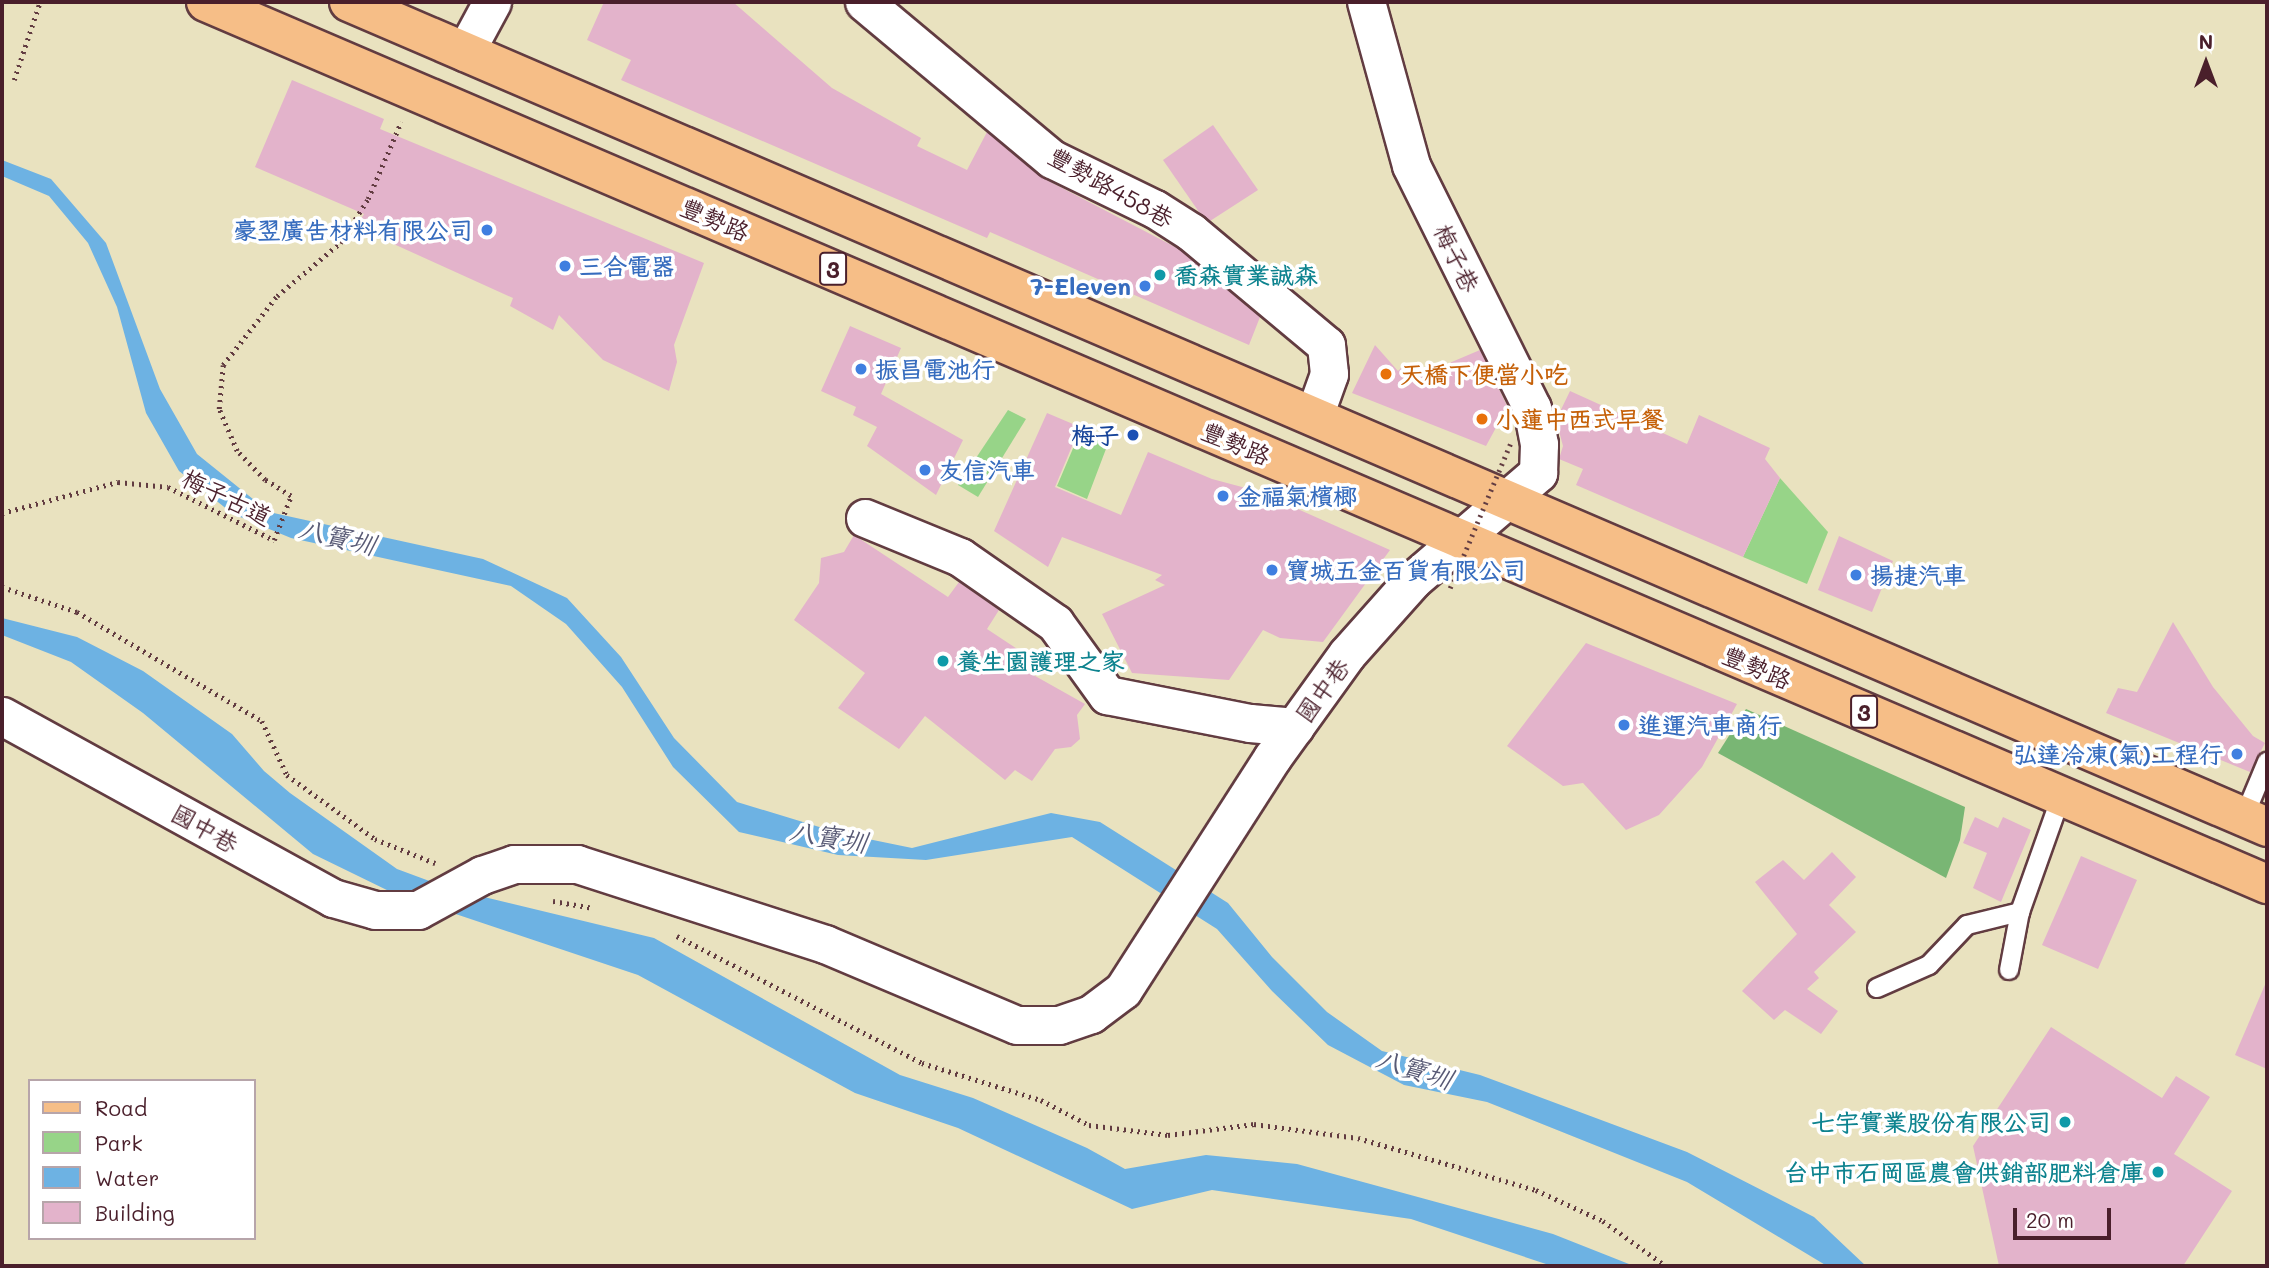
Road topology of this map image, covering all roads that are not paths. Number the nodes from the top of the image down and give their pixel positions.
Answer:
1 (205, 2) edge
2 (349, 2) edge
3 (492, 2) edge
4 (864, 2) edge
5 (1366, 2) edge
6 (465, 52) junction
7 (1314, 416) junction
8 (1509, 500) junction
9 (865, 518) dead end
10 (1460, 539) junction
11 (2, 716) edge
12 (1295, 727) junction
13 (2267, 762) edge
14 (2061, 797) junction
15 (2256, 822) edge
16 (2267, 884) edge
17 (2021, 912) junction
18 (2008, 970) dead end
19 (1877, 988) dead end

1 - 10 main road, 豐勢路 / 3
2 - 6 main road, 3
3 - 6 street
4 - 7 street, 豐勢路458巷
5 - 8 street, 梅子巷
6 - 7 main road, 3
7 - 8 main road, 3
8 - 10 street, 國中巷
8 - 15 main road, 3
9 - 12 street
10 - 12 street, 國中巷
10 - 14 main road, 豐勢路 / 3
11 - 12 street, 國中巷
13 - 15 lane
14 - 16 main road, 豐勢路 / 3
14 - 17 lane
17 - 18 lane
17 - 19 lane

